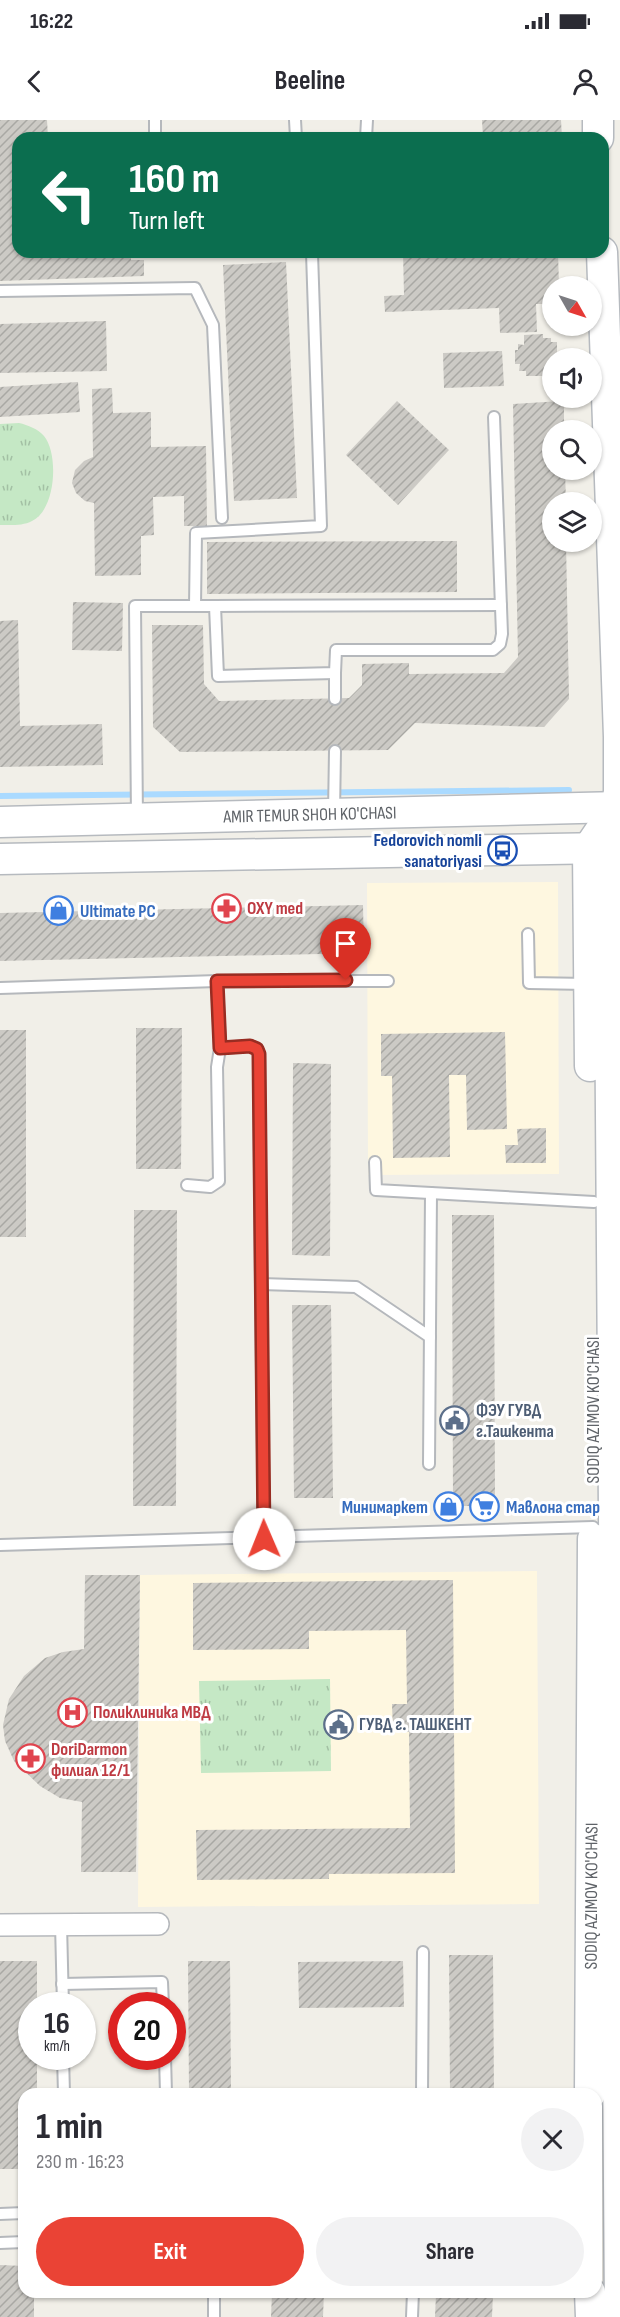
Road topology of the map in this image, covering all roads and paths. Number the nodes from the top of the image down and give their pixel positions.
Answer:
1 (312, 258) edge
2 (602, 258) edge
3 (0, 291) edge
4 (494, 417) dead end
5 (222, 518) dead end
6 (501, 605) junction
7 (195, 606) junction
8 (215, 606) junction
9 (336, 673) junction
10 (335, 699) dead end
11 (335, 751) dead end
12 (334, 807) junction
13 (137, 811) junction
14 (0, 822) edge
15 (612, 832) edge
16 (0, 860) edge
17 (528, 934) dead end
18 (217, 981) junction
19 (388, 981) dead end
20 (588, 984) junction
21 (0, 987) edge
22 (220, 1048) junction
23 (375, 1162) dead end
24 (187, 1185) dead end
25 (431, 1192) junction
26 (594, 1202) junction
27 (261, 1284) junction
28 (430, 1337) junction
29 (429, 1464) dead end
30 (603, 1526) junction
31 (264, 1539) junction
32 (0, 1545) edge
33 (609, 1716) edge
34 (61, 1924) junction
35 (158, 1924) dead end
36 (0, 1925) edge
37 (423, 1952) dead end
38 (62, 1984) junction
39 (62, 1992) edge
40 (162, 1992) edge
41 (63, 2070) edge
42 (165, 2070) edge
43 (64, 2088) edge
44 (166, 2088) edge
45 (422, 2088) edge
46 (590, 2088) edge
47 (18, 2213) edge
48 (0, 2214) edge
49 (18, 2242) edge
50 (0, 2243) edge
51 (214, 2298) edge
52 (413, 2298) edge
53 (590, 2298) edge
54 (620, 2314) edge
55 (214, 2317) edge
56 (412, 2317) edge
57 (591, 2317) edge

1 - 7 lane
2 - 15 main road
3 - 5 lane
4 - 6 lane
6 - 8 lane
6 - 9 lane
7 - 8 lane
7 - 13 lane
8 - 9 lane
9 - 10 lane
11 - 12 lane
12 - 13 main road, AMIR TEMUR SHOH KO'CHASI
12 - 15 main road, AMIR TEMUR SHOH KO'CHASI
13 - 14 main road, AMIR TEMUR SHOH KO'CHASI
15 - 16 main road
15 - 20 main road, SODIQ AZIMOV KO'CHASI
15 - 30 main road, SODIQ AZIMOV KO'CHASI
17 - 20 lane
18 - 19 lane
18 - 21 lane
18 - 22 lane
20 - 26 main road, SODIQ AZIMOV KO'CHASI
22 - 24 lane
22 - 27 lane
23 - 25 lane
25 - 26 lane
25 - 28 lane
26 - 30 main road, SODIQ AZIMOV KO'CHASI
27 - 28 lane
27 - 31 lane
28 - 29 lane
30 - 31 lane
30 - 33 main road, SODIQ AZIMOV KO'CHASI
31 - 32 lane
33 - 46 main road, SODIQ AZIMOV KO'CHASI
33 - 54 main road, SODIQ AZIMOV KO'CHASI
34 - 35 street
34 - 36 street
34 - 38 lane
37 - 45 lane
38 - 39 lane
38 - 40 lane
41 - 43 lane
42 - 44 lane
47 - 48 lane
49 - 50 lane
51 - 55 lane
52 - 56 lane
53 - 57 main road

